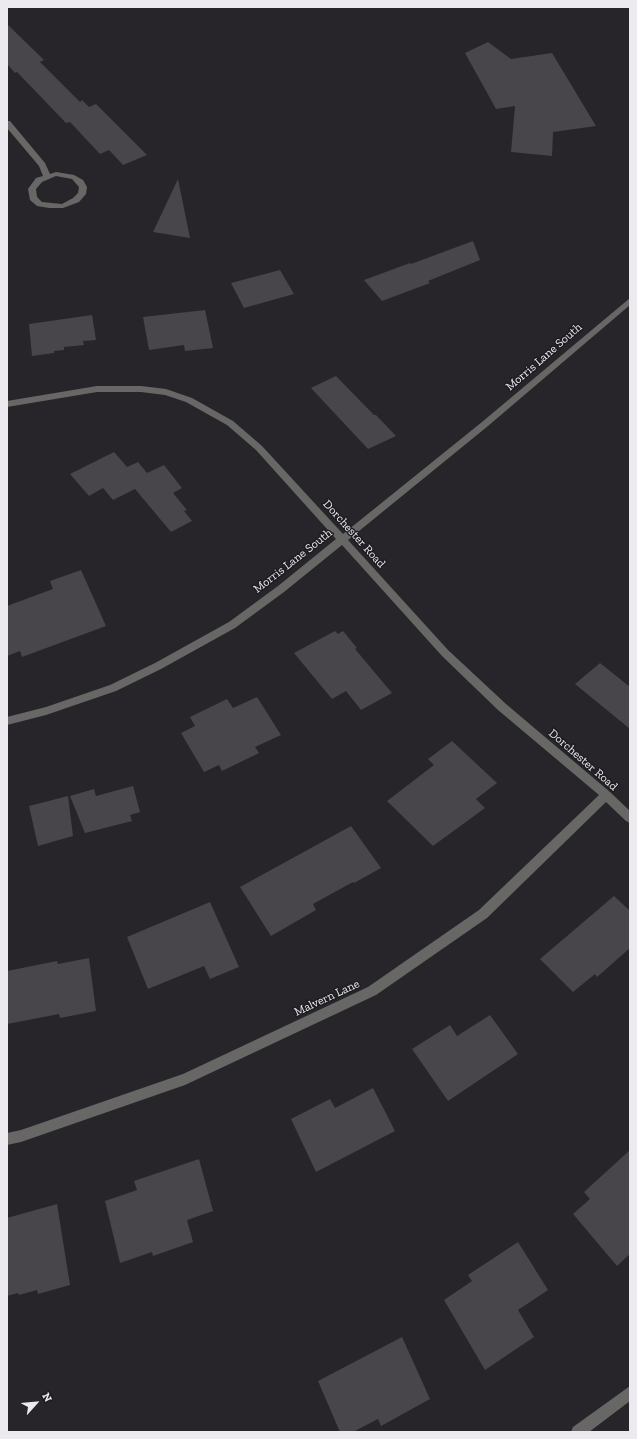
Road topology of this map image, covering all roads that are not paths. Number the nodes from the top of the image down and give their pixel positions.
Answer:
1 (7, 123) edge
2 (47, 176) junction
3 (630, 300) edge
4 (7, 404) edge
5 (342, 539) junction
6 (7, 721) edge
7 (606, 795) junction
8 (630, 818) edge
9 (7, 1139) edge
10 (630, 1393) edge
11 (578, 1432) edge

1 - 2 street
2 - 2 street
3 - 5 street, Morris Lane South
4 - 5 street, Dorchester Road
5 - 6 street, Morris Lane South
5 - 7 street, Dorchester Road
7 - 8 street, Dorchester Road
7 - 9 street, Malvern Lane
10 - 11 street

